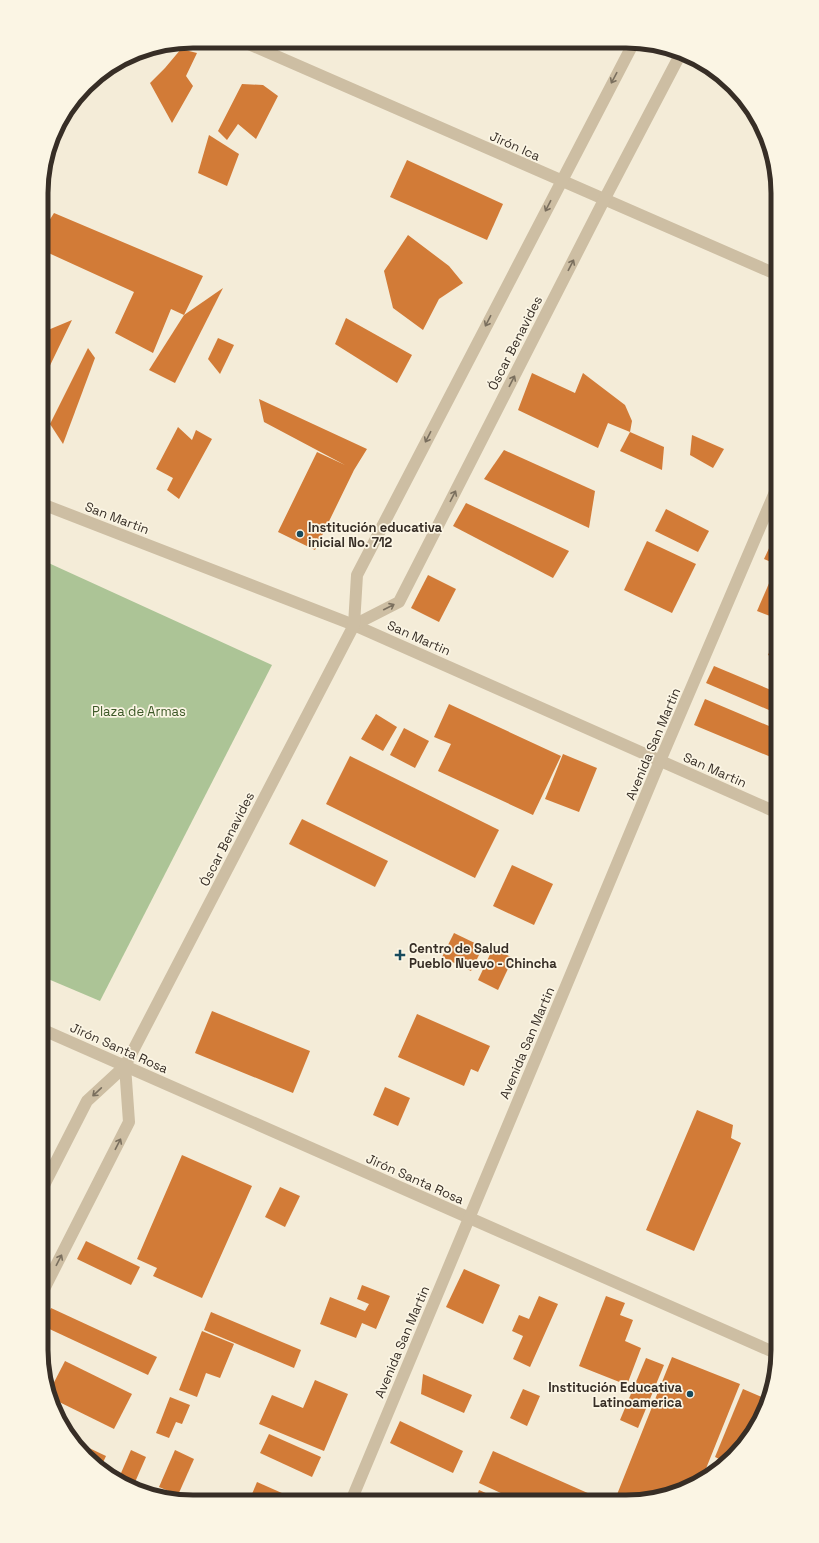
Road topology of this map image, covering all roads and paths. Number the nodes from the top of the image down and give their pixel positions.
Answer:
1 (258, 48) edge
2 (631, 48) edge
3 (678, 58) edge
4 (561, 181) junction
5 (604, 200) junction
6 (771, 272) edge
7 (771, 501) edge
8 (48, 506) edge
9 (354, 625) junction
10 (660, 761) junction
11 (771, 810) edge
12 (48, 1032) edge
13 (125, 1066) junction
14 (48, 1177) edge
15 (469, 1218) junction
16 (48, 1281) edge
17 (771, 1351) edge
18 (354, 1495) edge

1 - 4 street, Jirón Ica
2 -> 4 street, Óscar Benavides
3 - 5 street, Óscar Benavides
4 - 5 street, Jirón Ica
4 -> 9 street, Óscar Benavides
5 - 6 street, Jirón Ica
9 -> 5 street, Óscar Benavides
7 - 10 street, Avenida San Martin
8 - 9 street, San Martin
9 - 10 street, San Martin
9 - 13 street, Óscar Benavides
10 - 11 street, San Martin
10 - 15 street, Avenida San Martin
12 - 13 street, Jirón Santa Rosa
13 -> 14 street
13 - 15 street, Jirón Santa Rosa
16 -> 13 street
15 - 17 street, Jirón Santa Rosa
15 - 18 street, Avenida San Martin

